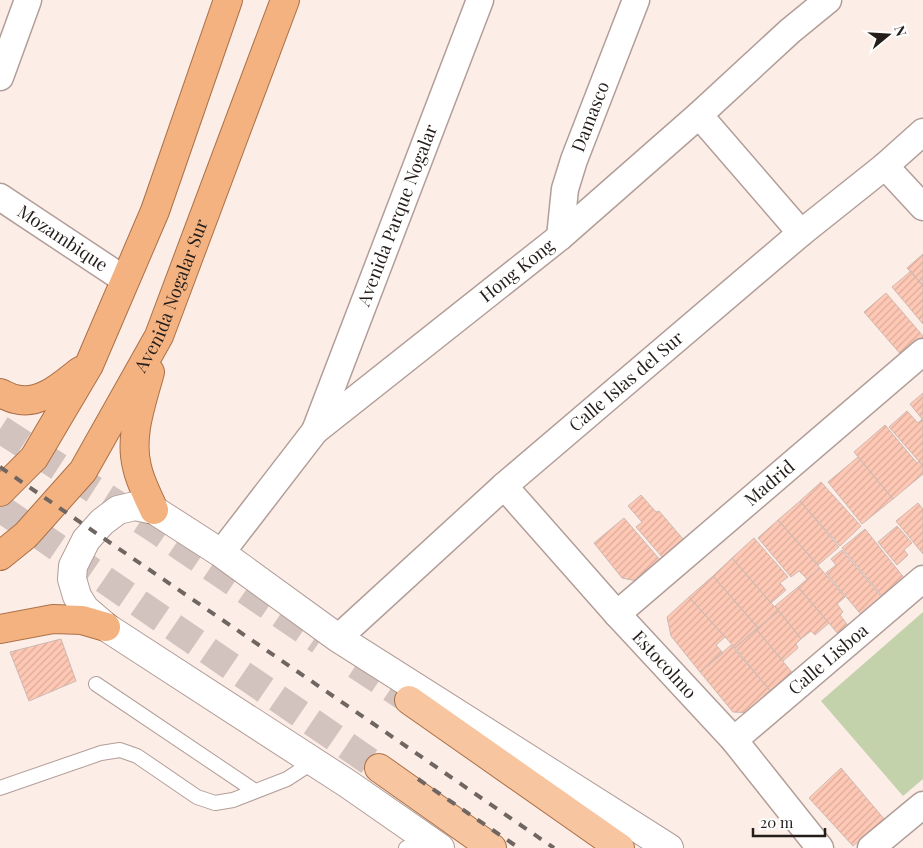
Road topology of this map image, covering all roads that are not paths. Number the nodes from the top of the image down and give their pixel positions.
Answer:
1 (28, 0) edge
2 (228, 0) edge
3 (284, 0) edge
4 (480, 0) edge
5 (636, 0) edge
6 (802, 0) edge
7 (828, 0) edge
8 (790, 31) junction
9 (0, 77) edge
10 (699, 115) junction
11 (923, 132) edge
12 (885, 166) junction
13 (0, 197) edge
14 (923, 207) edge
15 (801, 234) junction
16 (560, 237) junction
17 (125, 280) junction
18 (159, 336) junction
19 (923, 352) edge
20 (89, 365) junction
21 (0, 393) edge
22 (315, 431) junction
23 (504, 486) junction
24 (0, 492) edge
25 (154, 510) junction
26 (221, 553) junction
27 (0, 556) edge
28 (923, 579) edge
29 (617, 614) junction
30 (106, 627) junction
31 (0, 629) edge
32 (338, 638) junction
33 (96, 684) dead end
34 (409, 700) tunnel mouth
35 (734, 740) junction
36 (313, 762) junction
37 (380, 768) tunnel mouth
38 (0, 788) edge
39 (256, 791) junction
40 (923, 805) edge
41 (425, 846) edge
42 (492, 848) edge
43 (620, 848) edge
44 (668, 848) edge
45 (820, 848) edge
46 (871, 848) edge

1 - 9 street
2 - 17 highway
3 - 18 highway, Avenida Nogalar Sur
4 - 22 street, Avenida Parque Nogalar
5 - 16 street, Damasco
6 - 8 street
7 - 8 street, Hong Kong
8 - 10 street, Hong Kong
10 - 15 street
10 - 16 street, Hong Kong
11 - 12 street, Calle Islas del Sur
12 - 14 street
12 - 15 street, Calle Islas del Sur
13 - 17 street, Mozambique
15 - 23 street, Calle Islas del Sur
16 - 22 street, Hong Kong
17 - 20 highway
18 - 25 highway
18 - 27 highway, Avenida Nogalar Sur
19 - 29 street, Madrid
20 - 21 highway
20 - 24 highway
22 - 26 street, Hong Kong
23 - 29 street, Estocolmo
23 - 32 street, Calle Islas del Sur
25 - 26 street
25 - 30 street
26 - 32 street
28 - 35 street, Calle Lisboa
29 - 35 street, Estocolmo
30 - 31 highway
30 - 36 street
32 - 44 street
33 - 39 lane
34 - 43 main road
35 - 45 street, Estocolmo
36 - 39 lane
36 - 41 street
37 - 42 main road
38 - 39 lane
40 - 46 street

